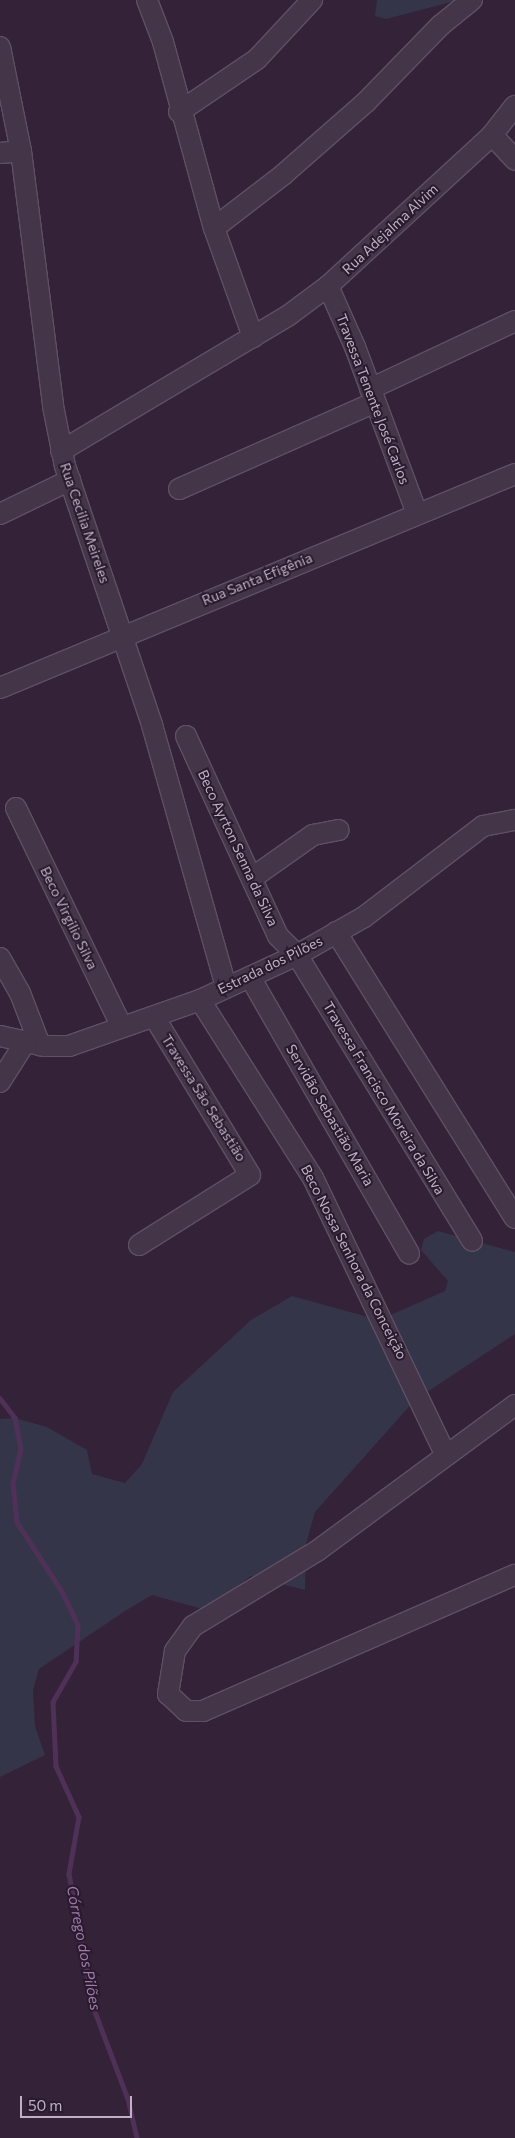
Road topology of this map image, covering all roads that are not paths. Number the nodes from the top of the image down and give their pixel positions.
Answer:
1 (148, 0) edge
2 (312, 0) edge
3 (472, 0) edge
4 (0, 47) edge
5 (515, 106) edge
6 (180, 112) junction
7 (492, 135) junction
8 (21, 151) junction
9 (0, 153) edge
10 (515, 160) edge
11 (214, 228) junction
12 (328, 286) junction
13 (515, 321) edge
14 (253, 337) junction
15 (372, 395) junction
16 (61, 451) junction
17 (515, 474) edge
18 (70, 480) junction
19 (179, 488) dead end
20 (0, 514) edge
21 (417, 514) junction
22 (122, 634) junction
23 (0, 688) edge
24 (186, 736) dead end
25 (16, 808) dead end
26 (515, 820) edge
27 (339, 830) dead end
28 (252, 878) junction
29 (336, 932) junction
30 (297, 955) junction
31 (0, 958) edge
32 (250, 977) junction
33 (226, 987) junction
34 (200, 1000) junction
35 (155, 1018) junction
36 (122, 1027) junction
37 (0, 1036) edge
38 (33, 1043) junction
39 (0, 1082) edge
40 (515, 1218) edge
41 (472, 1241) dead end
42 (139, 1245) dead end
43 (409, 1253) dead end
44 (515, 1405) edge
45 (446, 1455) junction
46 (515, 1575) edge

1 - 6 street
2 - 6 street
3 - 11 street
4 - 8 street, Rua Cecilia Meireles
5 - 7 street, Rua Adejalma Alvim
6 - 11 street
7 - 10 street
7 - 12 street, Rua Adejalma Alvim
8 - 9 street
8 - 16 street, Rua Cecilia Meireles
11 - 14 street
12 - 14 street, Rua Adejalma Alvim
12 - 15 street, Travessa Tenente José Carlos
13 - 15 street
14 - 16 street, Rua Adejalma Alvim
15 - 19 street
15 - 21 street, Travessa Tenente José Carlos
16 - 18 street, Rua Cecilia Meireles
17 - 21 street, Rua Santa Efigênia
18 - 20 street
18 - 22 street, Rua Cecilia Meireles
21 - 22 street, Rua Santa Efigênia
22 - 23 street, Rua Santa Efigênia
22 - 33 street, Rua Cecilia Meireles
24 - 28 street, Beco Ayrton Senna da Silva
25 - 36 street, Beco Virgilio Silva
26 - 29 street, Estrada dos Pilões
27 - 28 street
28 - 30 street, Beco Ayrton Senna da Silva
29 - 30 street, Estrada dos Pilões
29 - 40 street
30 - 32 street, Estrada dos Pilões
30 - 41 street, Travessa Francisco Moreira da Silva
31 - 38 street
32 - 33 street, Estrada dos Pilões
32 - 43 street, Servidão Sebastião Maria
33 - 34 street, Estrada dos Pilões
34 - 35 street, Estrada dos Pilões
34 - 45 street, Beco Nossa Senhora da Conceição
35 - 36 street, Estrada dos Pilões
35 - 42 street, Travessa São Sebastião
36 - 38 street, Estrada dos Pilões
37 - 38 street, Estrada dos Pilões
38 - 39 street
44 - 45 street
45 - 46 street

